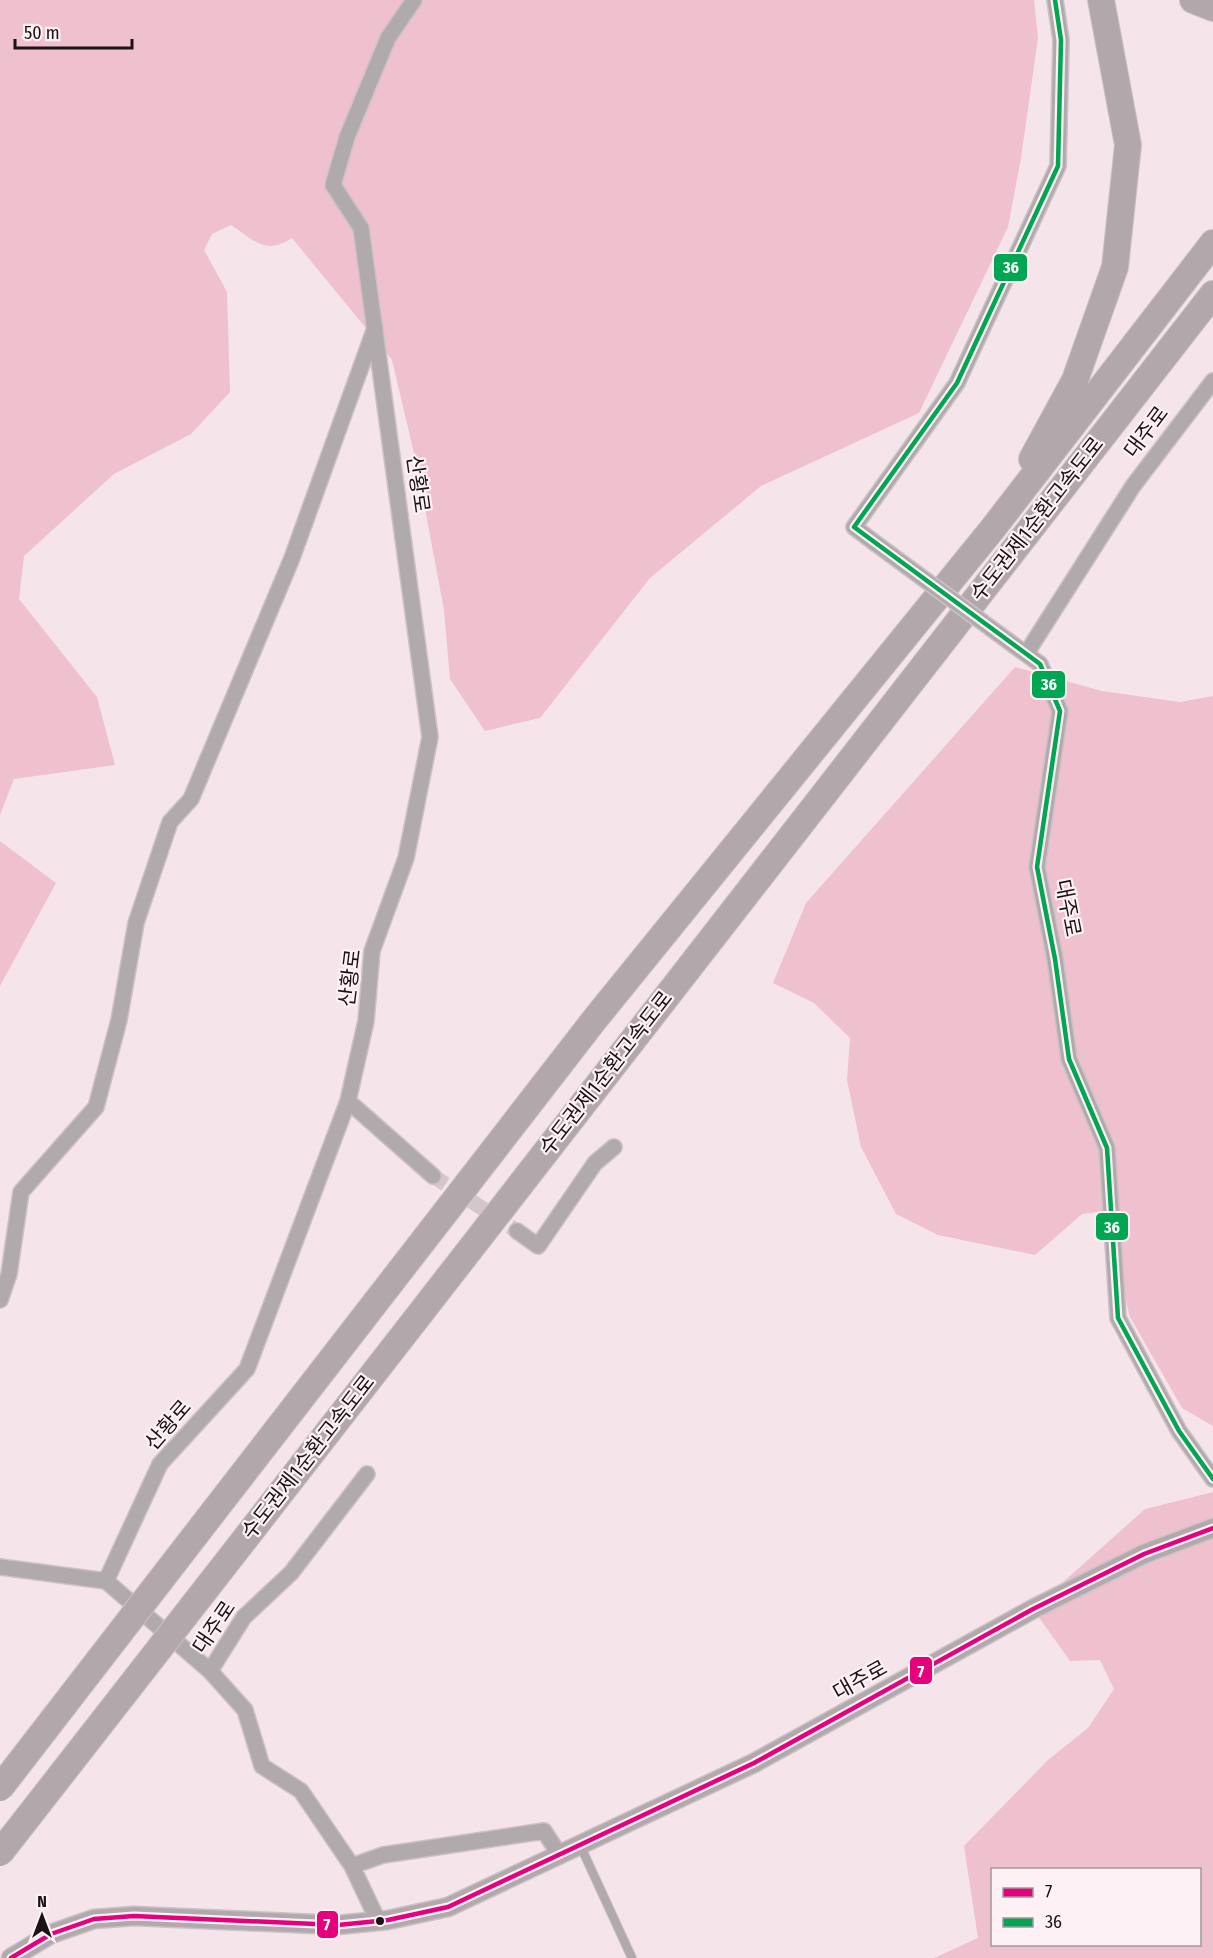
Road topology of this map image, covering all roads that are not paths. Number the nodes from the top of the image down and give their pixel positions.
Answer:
1 (414, 0) edge
2 (1055, 0) edge
3 (1101, 0) edge
4 (1193, 0) edge
5 (1213, 8) edge
6 (1213, 243) edge
7 (1213, 294) edge
8 (1213, 317) edge
9 (376, 326) junction
10 (1213, 381) edge
11 (1099, 441) junction
12 (994, 527) junction
13 (1020, 650) junction
14 (348, 1101) junction
15 (614, 1147) dead end
16 (433, 1176) tunnel mouth
17 (517, 1232) tunnel mouth
18 (0, 1300) edge
19 (367, 1474) dead end
20 (1213, 1479) edge
21 (1213, 1528) edge
22 (0, 1567) edge
23 (106, 1581) junction
24 (210, 1671) junction
25 (0, 1788) edge
26 (580, 1845) junction
27 (0, 1853) edge
28 (559, 1854) junction
29 (352, 1866) junction
30 (378, 1922) junction
31 (11, 1958) edge
32 (632, 1958) edge

1 - 9 street, 산황로
2 - 13 street, bridge
3 - 12 highway
4 - 5 highway
6 - 12 highway, 수도권제1순환고속도로
7 - 11 highway, 수도권제1순환고속도로
8 - 11 highway
9 - 14 street, 산황로
9 - 18 street, 산황로
10 - 13 street, 대주로
11 - 27 highway, 수도권제1순환고속도로, bridge
12 - 25 highway, 수도권제1순환고속도로, bridge
13 - 20 street, 대주로
14 - 16 street
14 - 23 street, 산황로
15 - 17 street
19 - 24 street, 대주로
21 - 26 street, 대주로
22 - 23 street
23 - 24 street
24 - 29 street, 대주로
26 - 28 street, 대주로
26 - 32 lane
28 - 29 street
28 - 30 street, 대주로
29 - 30 street, 대주로
30 - 31 street, 대주로

